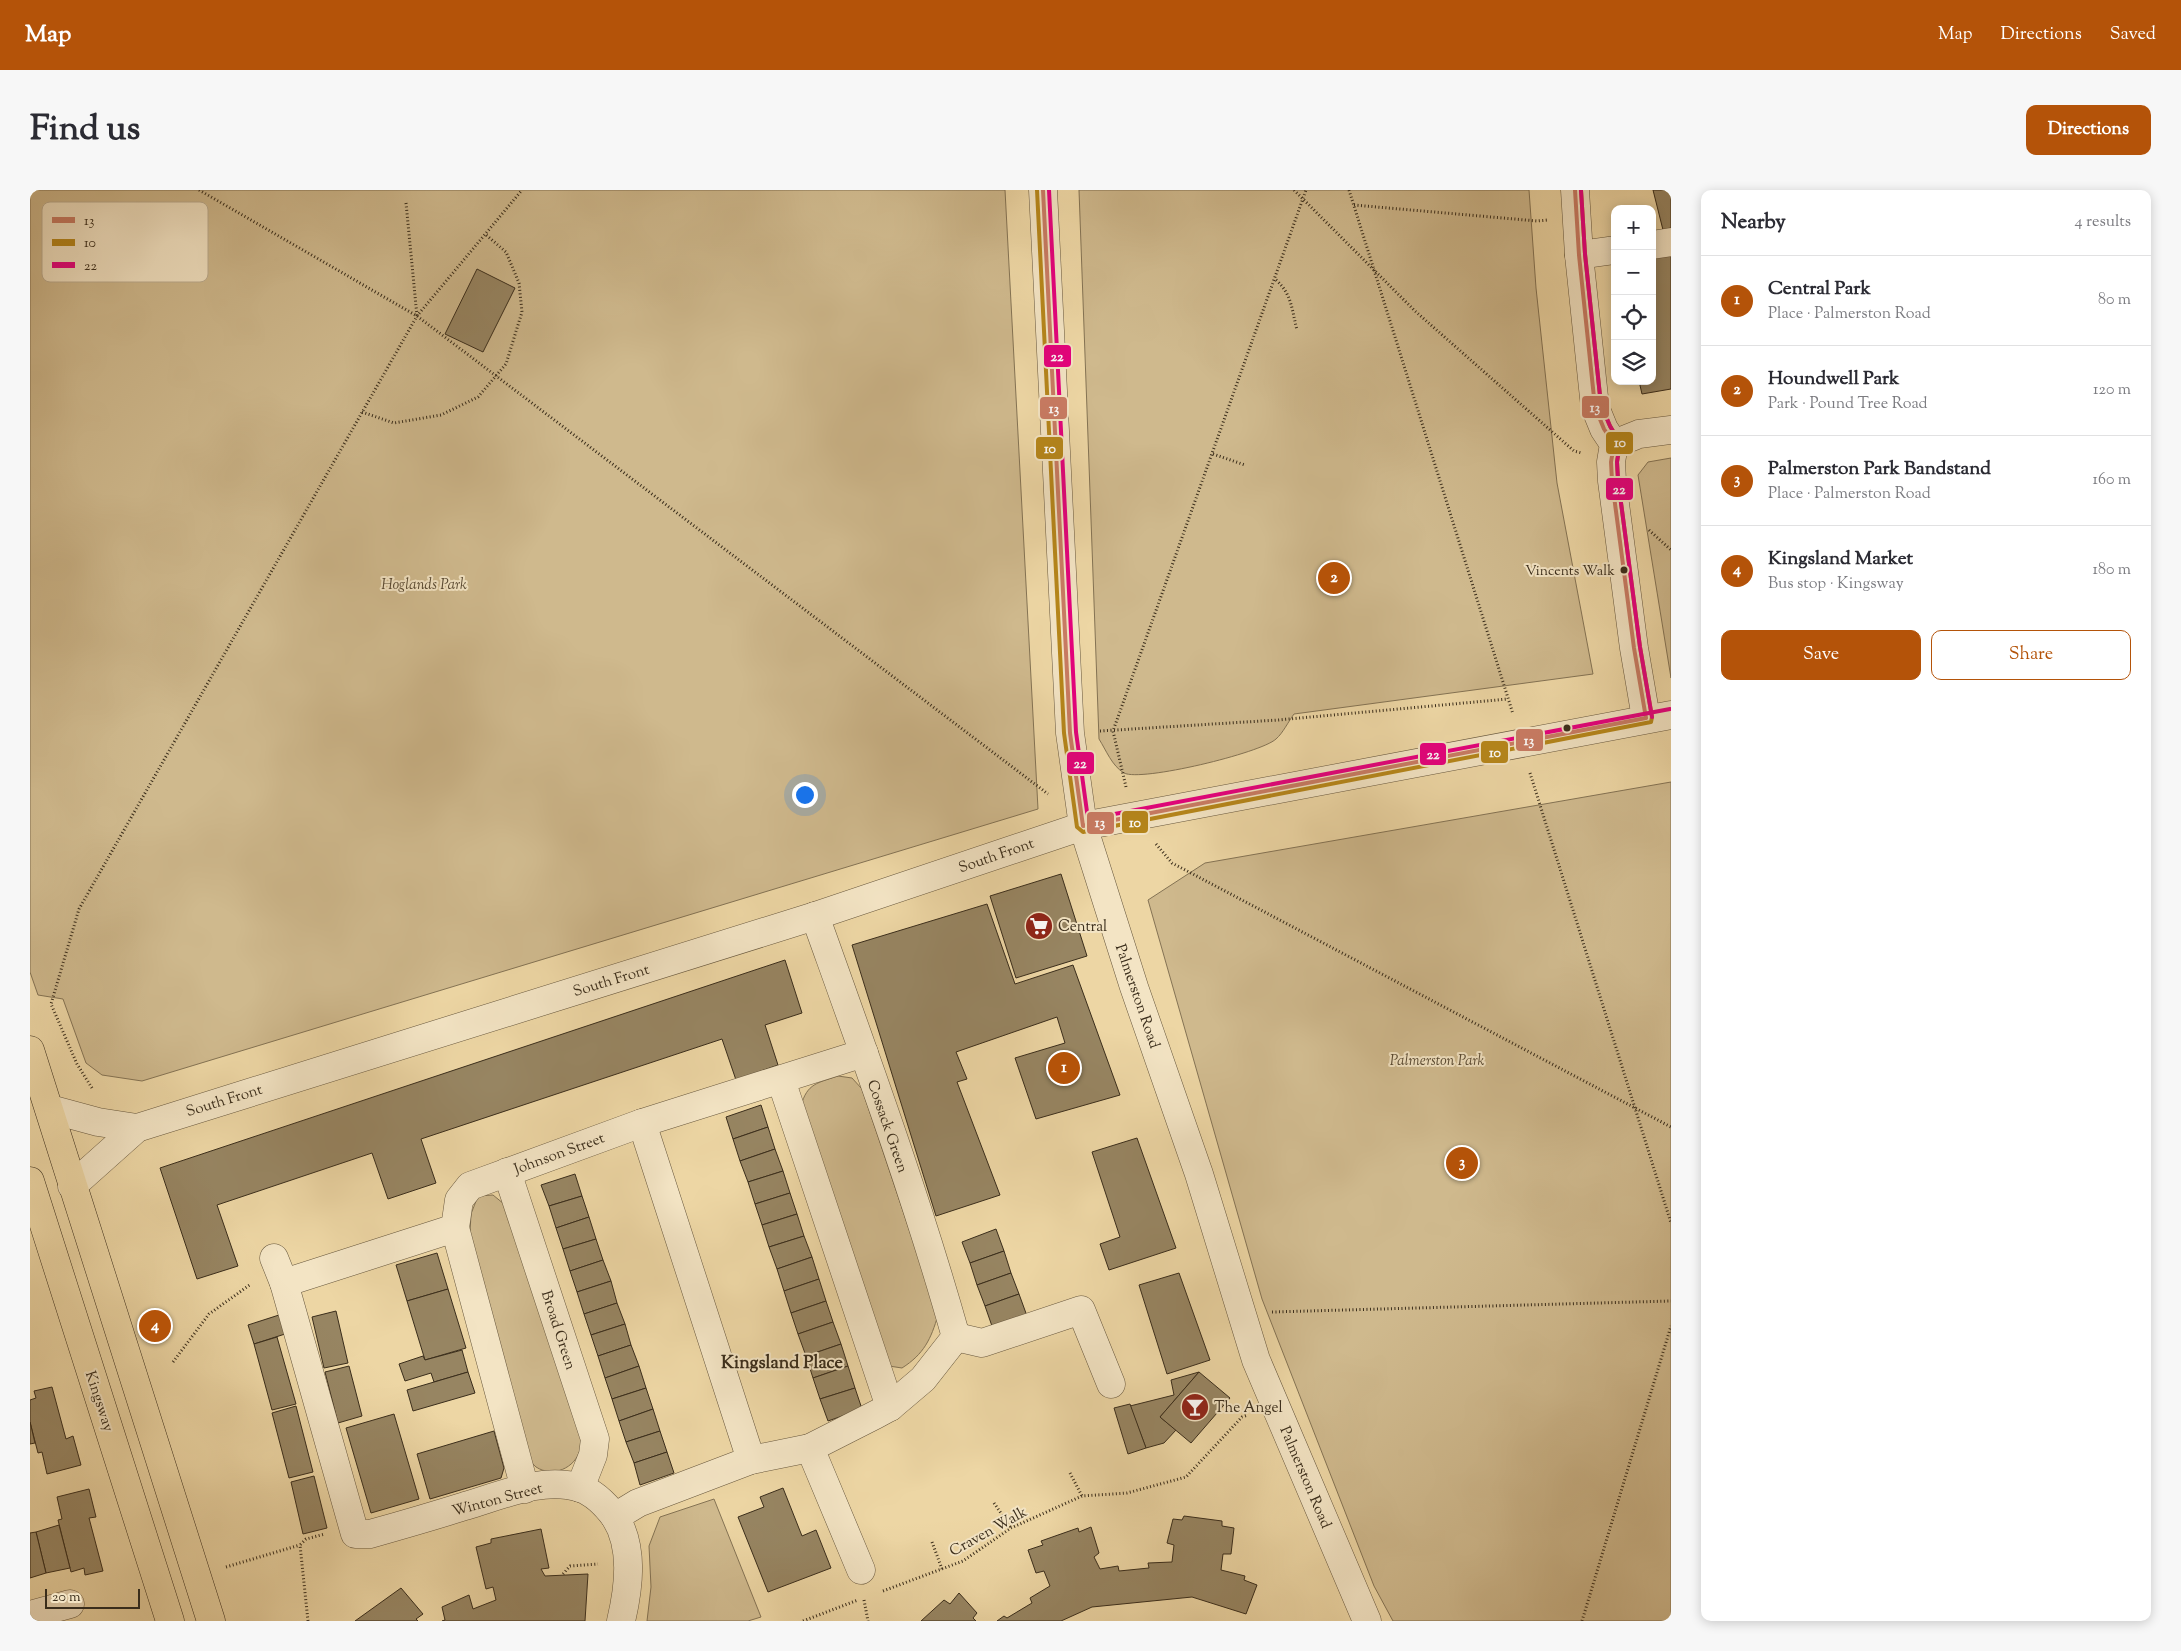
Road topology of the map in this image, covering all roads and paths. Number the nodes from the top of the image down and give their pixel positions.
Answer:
1 (199, 190) edge
2 (522, 190) edge
3 (1043, 190) edge
4 (1294, 190) edge
5 (1306, 190) edge
6 (1349, 190) edge
7 (1303, 199) junction
8 (406, 203) dead end
9 (1576, 203) edge
10 (1354, 205) junction
11 (485, 234) junction
12 (1671, 242) edge
13 (1656, 244) edge
14 (1611, 251) edge
15 (1579, 255) junction
16 (1375, 270) junction
17 (1276, 280) junction
18 (417, 316) junction
19 (1298, 330) dead end
20 (496, 376) junction
21 (362, 412) junction
22 (1671, 430) edge
23 (1612, 453) junction
24 (1213, 454) junction
25 (1245, 465) dead end
26 (1508, 699) junction
27 (1659, 717) edge
28 (1113, 730) junction
29 (1070, 733) junction
30 (1521, 742) junction
31 (1132, 816) junction
32 (1083, 826) junction
33 (815, 916) junction
34 (30, 1050) edge
35 (864, 1053) junction
36 (781, 1080) junction
37 (97, 1095) dead end
38 (1635, 1108) junction
39 (50, 1109) junction
40 (642, 1123) junction
41 (1671, 1127) edge
42 (137, 1128) junction
43 (507, 1172) junction
44 (30, 1181) edge
45 (72, 1186) junction
46 (1671, 1223) edge
47 (455, 1228) junction
48 (274, 1258) dead end
49 (284, 1283) junction
50 (1671, 1301) edge
51 (1267, 1313) dead end
52 (1671, 1326) edge
53 (956, 1338) junction
54 (173, 1362) dead end
55 (1111, 1384) dead end
56 (890, 1407) junction
57 (1252, 1414) dead end
58 (810, 1448) junction
59 (751, 1460) junction
60 (1070, 1473) dead end
61 (580, 1488) junction
62 (526, 1489) junction
63 (1082, 1496) junction
64 (994, 1503) dead end
65 (615, 1517) junction
66 (1010, 1528) junction
67 (355, 1534) junction
68 (932, 1542) dead end
69 (300, 1545) junction
70 (628, 1561) junction
71 (942, 1568) junction
72 (861, 1570) dead end
73 (563, 1574) dead end
74 (196, 1576) junction
75 (881, 1592) dead end
76 (864, 1598) dead end
77 (70, 1604) dead end
78 (30, 1615) edge
79 (170, 1621) edge
80 (211, 1621) edge
81 (308, 1621) edge
82 (621, 1621) edge
83 (803, 1621) edge
84 (1367, 1621) edge
85 (1582, 1621) edge

1 - 18 path
2 - 11 path
3 - 29 street, Palmerston Road
4 - 7 path
5 - 7 path
6 - 10 path
7 - 16 path
7 - 17 path
8 - 18 path
9 - 10 path
9 - 15 street
10 - 16 path
11 - 18 path
11 - 20 path
12 - 13 street
14 - 15 street
15 - 23 street
16 - 23 path
16 - 26 path
17 - 19 path
17 - 24 path
18 - 20 path
18 - 21 path
20 - 21 path
20 - 32 path
21 - 37 path
22 - 23 street
23 - 27 street
24 - 25 path
24 - 28 path
26 - 28 path
26 - 30 path
27 - 30 street, South Front
28 - 29 path
28 - 31 path
29 - 32 street, Palmerston Road
30 - 31 street, South Front
30 - 38 path
31 - 32 street, South Front
31 - 38 path
32 - 33 street, South Front
32 - 84 street, Palmerston Road
33 - 35 street, Cossack Green
33 - 42 street, South Front
34 - 39 main road
35 - 36 street, Johnson Street
35 - 53 street, Cossack Green
36 - 40 street, Johnson Street
36 - 56 street
38 - 41 path
38 - 46 path
39 - 42 street, South Front
39 - 45 main road
40 - 43 street, Johnson Street
40 - 59 street
42 - 45 street, South Front
43 - 47 street, Johnson Street
43 - 61 street, Broad Green
44 - 79 main road, Kingsway
45 - 74 main road
47 - 49 street
47 - 62 street
48 - 49 street
49 - 54 path
49 - 67 street
50 - 51 path
52 - 85 path
53 - 55 street
53 - 56 street
56 - 58 street
57 - 63 path, Craven Walk
58 - 59 street
58 - 72 street
59 - 65 street
60 - 63 path
61 - 62 street, Winton Street
61 - 65 street, Winton Street
62 - 67 street, Winton Street
63 - 66 path, Craven Walk
64 - 66 path
65 - 70 street
66 - 71 path, Craven Walk
67 - 69 path
68 - 71 path
69 - 74 path
69 - 81 path
70 - 73 path
70 - 82 street
71 - 75 path, Craven Walk
74 - 80 main road
76 - 83 path
77 - 78 street

